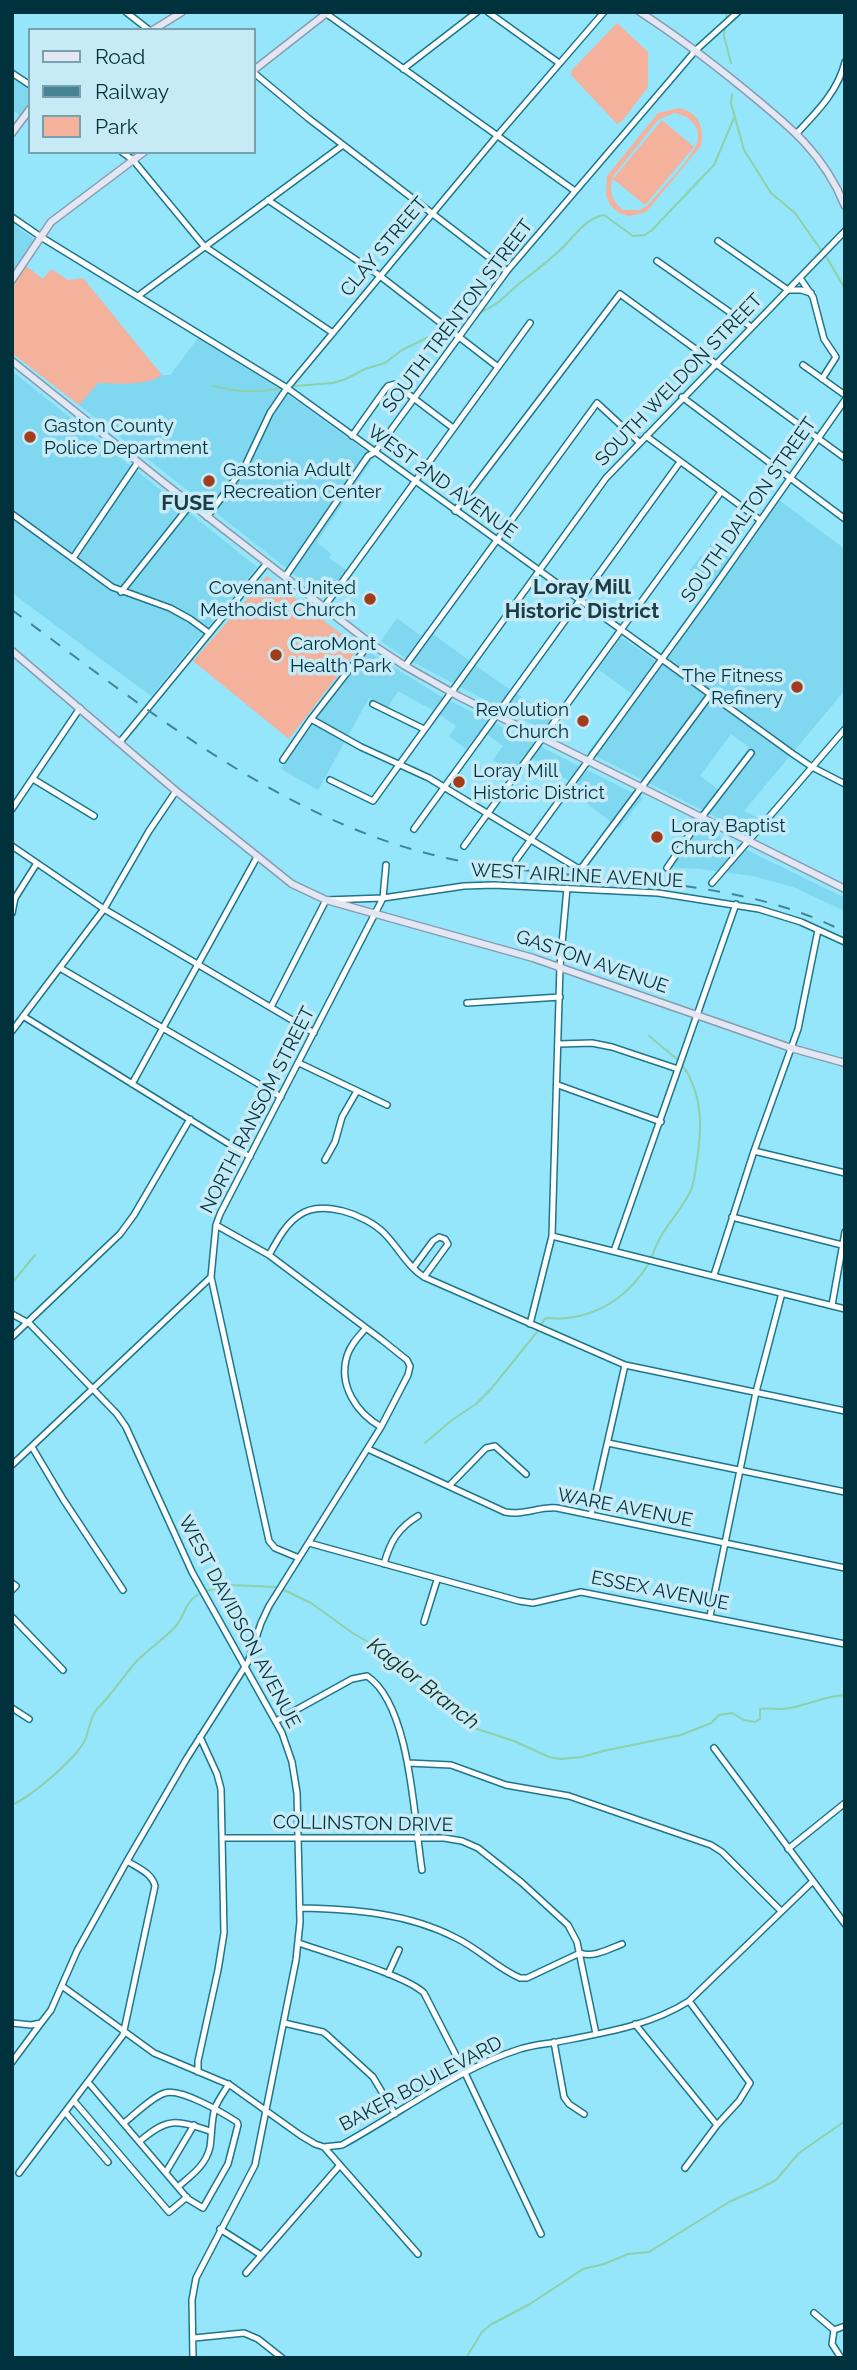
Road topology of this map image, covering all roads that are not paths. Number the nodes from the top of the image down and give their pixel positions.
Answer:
1 (126, 12) edge
2 (181, 12) edge
3 (477, 12) edge
4 (488, 12) edge
5 (604, 12) edge
6 (640, 12) edge
7 (738, 12) edge
8 (326, 13) edge
9 (148, 28) edge
10 (154, 28) edge
11 (696, 50) junction
12 (845, 62) edge
13 (559, 63) junction
14 (256, 69) edge
15 (403, 69) junction
16 (844, 70) edge
17 (12, 73) edge
18 (256, 73) edge
19 (28, 84) edge
20 (28, 112) edge
21 (12, 133) edge
22 (797, 133) junction
23 (497, 136) junction
24 (343, 145) junction
25 (125, 154) edge
26 (141, 154) edge
27 (133, 160) junction
28 (575, 191) junction
29 (268, 200) junction
30 (845, 206) edge
31 (433, 213) junction
32 (12, 217) edge
33 (845, 231) edge
34 (41, 237) junction
35 (718, 241) dead end
36 (204, 246) junction
37 (657, 261) dead end
38 (507, 271) junction
39 (380, 276) junction
40 (800, 278) junction
41 (12, 280) edge
42 (788, 290) junction
43 (811, 293) junction
44 (138, 296) junction
45 (530, 323) dead end
46 (751, 327) junction
47 (333, 334) junction
48 (459, 337) junction
49 (12, 361) edge
50 (715, 363) junction
51 (803, 365) dead end
52 (498, 367) junction
53 (822, 379) junction
54 (287, 388) junction
55 (682, 397) junction
56 (845, 398) edge
57 (415, 399) junction
58 (453, 428) junction
59 (352, 436) junction
60 (646, 436) junction
61 (818, 438) junction
62 (639, 442) junction
63 (375, 452) junction
64 (845, 458) edge
65 (138, 462) junction
66 (680, 462) junction
67 (789, 478) junction
68 (415, 482) junction
69 (721, 492) junction
70 (191, 504) junction
71 (455, 511) junction
72 (12, 514) edge
73 (207, 517) junction
74 (845, 519) edge
75 (760, 520) junction
76 (497, 541) junction
77 (73, 558) junction
78 (267, 563) junction
79 (538, 571) junction
80 (285, 577) junction
81 (121, 592) junction
82 (579, 601) junction
83 (324, 607) junction
84 (620, 630) junction
85 (209, 633) junction
86 (370, 643) junction
87 (12, 651) edge
88 (662, 660) junction
89 (405, 666) junction
90 (451, 692) junction
91 (710, 695) junction
92 (373, 704) dead end
93 (80, 708) junction
94 (497, 715) junction
95 (312, 719) junction
96 (424, 729) junction
97 (845, 729) edge
98 (541, 738) junction
99 (120, 742) junction
100 (751, 753) dead end
101 (283, 760) dead end
102 (587, 760) junction
103 (400, 764) junction
104 (811, 768) junction
105 (33, 779) junction
106 (330, 780) dead end
107 (845, 784) edge
108 (444, 787) junction
109 (641, 787) junction
110 (176, 792) junction
111 (12, 809) edge
112 (487, 814) junction
113 (94, 816) dead end
114 (701, 818) junction
115 (414, 829) dead end
116 (530, 841) junction
117 (748, 842) junction
118 (12, 846) edge
119 (464, 846) dead end
120 (257, 857) junction
121 (516, 860) dead end
122 (37, 863) junction
123 (386, 865) dead end
124 (667, 868) dead end
125 (712, 883) dead end
126 (567, 888) junction
127 (845, 889) edge
128 (383, 898) junction
129 (326, 901) junction
130 (736, 904) junction
131 (104, 909) junction
132 (12, 913) edge
133 (375, 914) junction
134 (818, 930) junction
135 (845, 942) edge
136 (197, 965) junction
137 (560, 966) junction
138 (60, 968) junction
139 (560, 997) junction
140 (467, 1003) dead end
141 (271, 1007) junction
142 (698, 1014) junction
143 (23, 1016) junction
144 (163, 1028) junction
145 (12, 1031) edge
146 (314, 1033) junction
147 (559, 1044) junction
148 (791, 1048) junction
149 (299, 1063) junction
150 (845, 1063) edge
151 (678, 1069) junction
152 (132, 1084) junction
153 (558, 1085) junction
154 (357, 1091) junction
155 (281, 1097) junction
156 (387, 1105) dead end
157 (190, 1119) junction
158 (661, 1122) junction
159 (754, 1151) junction
160 (250, 1157) junction
161 (325, 1160) dead end
162 (845, 1173) edge
163 (732, 1217) junction
164 (216, 1225) junction
165 (845, 1232) edge
166 (552, 1236) junction
167 (842, 1245) junction
168 (614, 1251) junction
169 (268, 1255) junction
170 (413, 1268) junction
171 (842, 1270) edge
172 (713, 1275) junction
173 (211, 1277) junction
174 (424, 1277) junction
175 (782, 1293) junction
176 (832, 1306) junction
177 (845, 1309) edge
178 (12, 1314) edge
179 (27, 1322) junction
180 (530, 1324) junction
181 (366, 1328) junction
182 (12, 1337) edge
183 (625, 1365) junction
184 (93, 1389) junction
185 (756, 1392) junction
186 (845, 1411) edge
187 (381, 1427) junction
188 (608, 1443) junction
189 (32, 1447) junction
190 (368, 1449) junction
191 (12, 1465) edge
192 (739, 1471) junction
193 (526, 1474) dead end
194 (449, 1486) junction
195 (845, 1492) edge
196 (591, 1515) junction
197 (418, 1516) dead end
198 (309, 1542) junction
199 (725, 1543) junction
200 (299, 1558) junction
201 (384, 1564) junction
202 (845, 1568) edge
203 (437, 1580) junction
204 (12, 1583) edge
205 (12, 1590) edge
206 (124, 1590) dead end
207 (710, 1616) junction
208 (12, 1617) edge
209 (424, 1622) dead end
210 (845, 1644) edge
211 (245, 1668) junction
212 (63, 1670) dead end
213 (12, 1708) edge
214 (29, 1719) dead end
215 (276, 1721) junction
216 (200, 1737) junction
217 (714, 1748) dead end
218 (408, 1763) junction
219 (845, 1804) edge
220 (223, 1838) junction
221 (299, 1838) junction
222 (417, 1838) junction
223 (788, 1849) junction
224 (127, 1861) junction
225 (422, 1870) dead end
226 (813, 1882) junction
227 (300, 1908) junction
228 (781, 1911) junction
229 (845, 1924) edge
230 (299, 1943) junction
231 (622, 1944) dead end
232 (399, 1950) dead end
233 (580, 1953) junction
234 (387, 1974) junction
235 (62, 1986) junction
236 (689, 2001) junction
237 (12, 2023) edge
238 (41, 2023) junction
239 (284, 2023) junction
240 (635, 2024) junction
241 (123, 2031) junction
242 (596, 2034) junction
243 (554, 2042) junction
244 (12, 2062) edge
245 (198, 2072) junction
246 (465, 2073) junction
247 (88, 2082) junction
248 (229, 2084) junction
249 (74, 2101) junction
250 (215, 2107) junction
251 (65, 2112) junction
252 (266, 2112) junction
253 (395, 2114) junction
254 (584, 2114) dead end
255 (124, 2123) junction
256 (194, 2125) junction
257 (717, 2125) junction
258 (210, 2131) junction
259 (140, 2141) junction
260 (324, 2147) junction
261 (108, 2162) dead end
262 (340, 2165) junction
263 (685, 2168) dead end
264 (166, 2172) junction
265 (19, 2173) dead end
266 (179, 2186) junction
267 (187, 2197) junction
268 (220, 2229) junction
269 (541, 2234) dead end
270 (418, 2253) dead end
271 (261, 2255) junction
272 (246, 2273) dead end
273 (814, 2313) dead end
274 (845, 2326) edge
275 (834, 2330) junction
276 (194, 2338) junction
277 (193, 2358) edge
278 (282, 2358) edge
279 (841, 2358) edge

1 - 9 street
2 - 10 main road
3 - 15 street
4 - 13 street
5 - 13 street, CLAY STREET
6 - 11 main road
7 - 11 street, SOUTH TRENTON STREET
8 - 14 main road
8 - 15 street
11 - 22 main road
11 - 28 street, SOUTH TRENTON STREET
12 - 16 street
13 - 23 street, CLAY STREET
15 - 23 street
16 - 22 street
17 - 19 street
18 - 24 street
20 - 21 main road
22 - 30 main road
23 - 28 street
23 - 31 street, CLAY STREET
24 - 29 street
24 - 31 street
25 - 27 street
26 - 27 main road
27 - 34 main road
27 - 36 street
28 - 38 street, SOUTH TRENTON STREET
29 - 36 street
29 - 39 street
31 - 38 street
31 - 39 street, CLAY STREET
32 - 34 street, WEST 2ND AVENUE
33 - 40 street, SOUTH WELDON STREET
34 - 41 main road
34 - 44 street, WEST 2ND AVENUE
35 - 42 street
36 - 44 street
36 - 47 street
37 - 46 street
38 - 48 street, SOUTH TRENTON STREET
39 - 47 street, CLAY STREET
39 - 48 street
40 - 42 street, SOUTH WELDON STREET
40 - 43 street
42 - 43 street
42 - 46 street, SOUTH WELDON STREET
43 - 53 street
44 - 54 street, WEST 2ND AVENUE
45 - 52 street
46 - 50 street, SOUTH WELDON STREET
47 - 54 street, CLAY STREET
48 - 52 street
48 - 57 street, SOUTH TRENTON STREET
49 - 65 main road
50 - 55 street, SOUTH WELDON STREET
50 - 61 street
50 - 71 street
51 - 53 street
52 - 58 street
53 - 56 street
54 - 59 street, WEST 2ND AVENUE
54 - 73 street, CLAY STREET
55 - 60 street, SOUTH WELDON STREET
55 - 67 street
56 - 61 street, SOUTH DALTON STREET
57 - 58 street
57 - 59 street
57 - 63 street, SOUTH TRENTON STREET
58 - 68 street
59 - 63 street, WEST 2ND AVENUE
60 - 62 street, SOUTH WELDON STREET
60 - 66 street
61 - 64 street
61 - 67 street, SOUTH DALTON STREET
62 - 76 street
62 - 79 street, SOUTH WELDON STREET
63 - 68 street, WEST 2ND AVENUE
63 - 80 street, SOUTH TRENTON STREET
65 - 70 main road
65 - 77 street
66 - 69 street
66 - 82 street
67 - 74 street
67 - 75 street, SOUTH DALTON STREET
68 - 71 street, WEST 2ND AVENUE
68 - 83 street
69 - 75 street
69 - 84 street
70 - 73 main road
70 - 81 street
71 - 76 street, WEST 2ND AVENUE
72 - 77 street
73 - 78 main road
75 - 88 street, SOUTH DALTON STREET
76 - 79 street, WEST 2ND AVENUE
76 - 89 street
77 - 81 street
78 - 80 main road
78 - 85 street
79 - 82 street, WEST 2ND AVENUE
79 - 90 street, SOUTH WELDON STREET
80 - 83 main road
81 - 85 street
82 - 84 street, WEST 2ND AVENUE
82 - 94 street
83 - 86 main road
84 - 88 street, WEST 2ND AVENUE
84 - 98 street
85 - 99 street
86 - 89 main road
86 - 95 street
87 - 93 main road, WEST AIRLINE AVENUE
88 - 91 street, WEST 2ND AVENUE
88 - 102 street, SOUTH DALTON STREET
89 - 90 main road
90 - 94 main road
90 - 96 street, SOUTH WELDON STREET
91 - 104 street, WEST 2ND AVENUE
91 - 109 street
92 - 96 street
93 - 99 main road, WEST AIRLINE AVENUE
93 - 105 street
94 - 98 main road
94 - 108 street
95 - 101 street
95 - 103 street
96 - 103 street, SOUTH WELDON STREET
97 - 104 street
98 - 102 main road
98 - 112 street
99 - 110 main road, WEST AIRLINE AVENUE
100 - 114 street
102 - 109 main road
102 - 116 street, SOUTH DALTON STREET
103 - 106 street, SOUTH WELDON STREET
103 - 108 street
104 - 107 street, WEST 2ND AVENUE
104 - 117 street
105 - 111 street
105 - 113 street
108 - 112 street
108 - 115 street
109 - 114 main road
109 - 116 street
110 - 120 main road, WEST AIRLINE AVENUE
110 - 131 street
112 - 116 street
112 - 119 street
114 - 117 main road
114 - 124 street
116 - 121 street, SOUTH DALTON STREET
117 - 125 street
117 - 127 main road
118 - 122 street
120 - 129 main road, WEST AIRLINE AVENUE
120 - 136 street
122 - 131 street
122 - 132 street
123 - 128 street, NORTH RANSOM STREET
126 - 128 street, WEST AIRLINE AVENUE
126 - 130 street, WEST AIRLINE AVENUE
126 - 137 street
128 - 129 street, WEST AIRLINE AVENUE
128 - 133 street, NORTH RANSOM STREET
129 - 133 main road, GASTON AVENUE
129 - 141 street
130 - 134 street, WEST AIRLINE AVENUE
130 - 142 street
131 - 136 street
131 - 138 street
133 - 137 main road, GASTON AVENUE
133 - 146 street, NORTH RANSOM STREET
134 - 135 street, WEST AIRLINE AVENUE
134 - 148 street
136 - 141 street
136 - 144 street
137 - 139 street
137 - 142 main road, GASTON AVENUE
138 - 143 street
138 - 144 street
139 - 140 street
139 - 147 street
141 - 146 street
142 - 148 main road, GASTON AVENUE
142 - 151 street
143 - 145 street
143 - 152 street
144 - 152 street
144 - 155 street
146 - 149 street, NORTH RANSOM STREET
147 - 151 street
147 - 153 street
148 - 150 main road, GASTON AVENUE
148 - 159 street
149 - 154 street
149 - 155 street, NORTH RANSOM STREET
151 - 158 street
152 - 157 street
153 - 158 street
153 - 166 street
154 - 156 street
154 - 161 street
155 - 160 street, NORTH RANSOM STREET
157 - 160 street
157 - 179 street
158 - 168 street
159 - 162 street
159 - 163 street
160 - 164 street, NORTH RANSOM STREET
163 - 167 street
163 - 172 street
164 - 169 street
164 - 173 street, NORTH RANSOM STREET
165 - 167 street
166 - 168 street
166 - 180 street
167 - 171 street
168 - 172 street
169 - 170 street
169 - 181 street
170 - 174 street
170 - 174 street
171 - 176 street
172 - 175 street
173 - 184 street
173 - 200 street, NORTH RANSOM STREET
174 - 180 street
175 - 176 street
175 - 185 street
176 - 177 street
178 - 179 street, WEST DAVIDSON AVENUE
179 - 182 street
179 - 184 street, WEST DAVIDSON AVENUE
180 - 183 street
181 - 187 street
181 - 187 street
183 - 185 street
183 - 188 street
184 - 189 street
184 - 211 street, WEST DAVIDSON AVENUE
185 - 186 street
185 - 192 street
187 - 190 street
188 - 192 street
188 - 196 street
189 - 191 street
189 - 206 street
190 - 194 street, WARE AVENUE
190 - 198 street
192 - 195 street
192 - 199 street
193 - 194 street
194 - 196 street, WARE AVENUE
196 - 199 street, WARE AVENUE
197 - 201 street
198 - 200 street
198 - 201 street, ESSEX AVENUE
199 - 202 street, WARE AVENUE
199 - 207 street
200 - 211 street
201 - 203 street, ESSEX AVENUE
203 - 207 street, ESSEX AVENUE
203 - 209 street
204 - 205 street
207 - 210 street, ESSEX AVENUE
208 - 212 street
211 - 215 street, WEST DAVIDSON AVENUE
211 - 216 street
213 - 214 street
215 - 218 street
215 - 221 street, WEST DAVIDSON AVENUE
216 - 220 street
216 - 224 street
217 - 223 street
218 - 222 street
218 - 228 street
219 - 223 street
220 - 221 street, COLLINSTON DRIVE
220 - 245 street
221 - 222 street, COLLINSTON DRIVE
221 - 227 street, WEST DAVIDSON AVENUE
222 - 225 street
222 - 233 street, COLLINSTON DRIVE
223 - 226 street
224 - 235 street
224 - 241 street
226 - 228 street, BAKER BOULEVARD
226 - 229 street
227 - 230 street, WEST DAVIDSON AVENUE
227 - 233 street
228 - 236 street, BAKER BOULEVARD
230 - 234 street
230 - 239 street, WEST DAVIDSON AVENUE
231 - 233 street
232 - 234 street
233 - 242 street, COLLINSTON DRIVE
234 - 246 street
235 - 238 street
235 - 241 street
236 - 240 street, BAKER BOULEVARD
236 - 257 street
237 - 238 street
238 - 244 street
239 - 252 street, WEST DAVIDSON AVENUE
239 - 253 street
240 - 242 street, BAKER BOULEVARD
240 - 257 street
241 - 245 street
241 - 247 street
242 - 243 street, BAKER BOULEVARD
243 - 246 street, BAKER BOULEVARD
243 - 254 street
245 - 248 street
246 - 253 street, BAKER BOULEVARD
246 - 269 street
247 - 249 street
247 - 255 street
248 - 250 street
248 - 252 street
249 - 251 street
249 - 267 street
250 - 255 street
250 - 258 street
250 - 267 street
251 - 261 street
251 - 265 street
252 - 260 street
252 - 268 street, WEST DAVIDSON AVENUE
253 - 260 street, BAKER BOULEVARD
255 - 259 street
256 - 258 street
256 - 259 street
256 - 264 street
257 - 263 street
258 - 266 street
259 - 264 street
260 - 262 street
262 - 270 street
262 - 271 street
264 - 266 street
266 - 267 street
268 - 271 street
268 - 276 street, WEST DAVIDSON AVENUE
271 - 272 street
273 - 275 street
274 - 275 street
275 - 279 street
276 - 277 street, WEST DAVIDSON AVENUE
276 - 278 street

